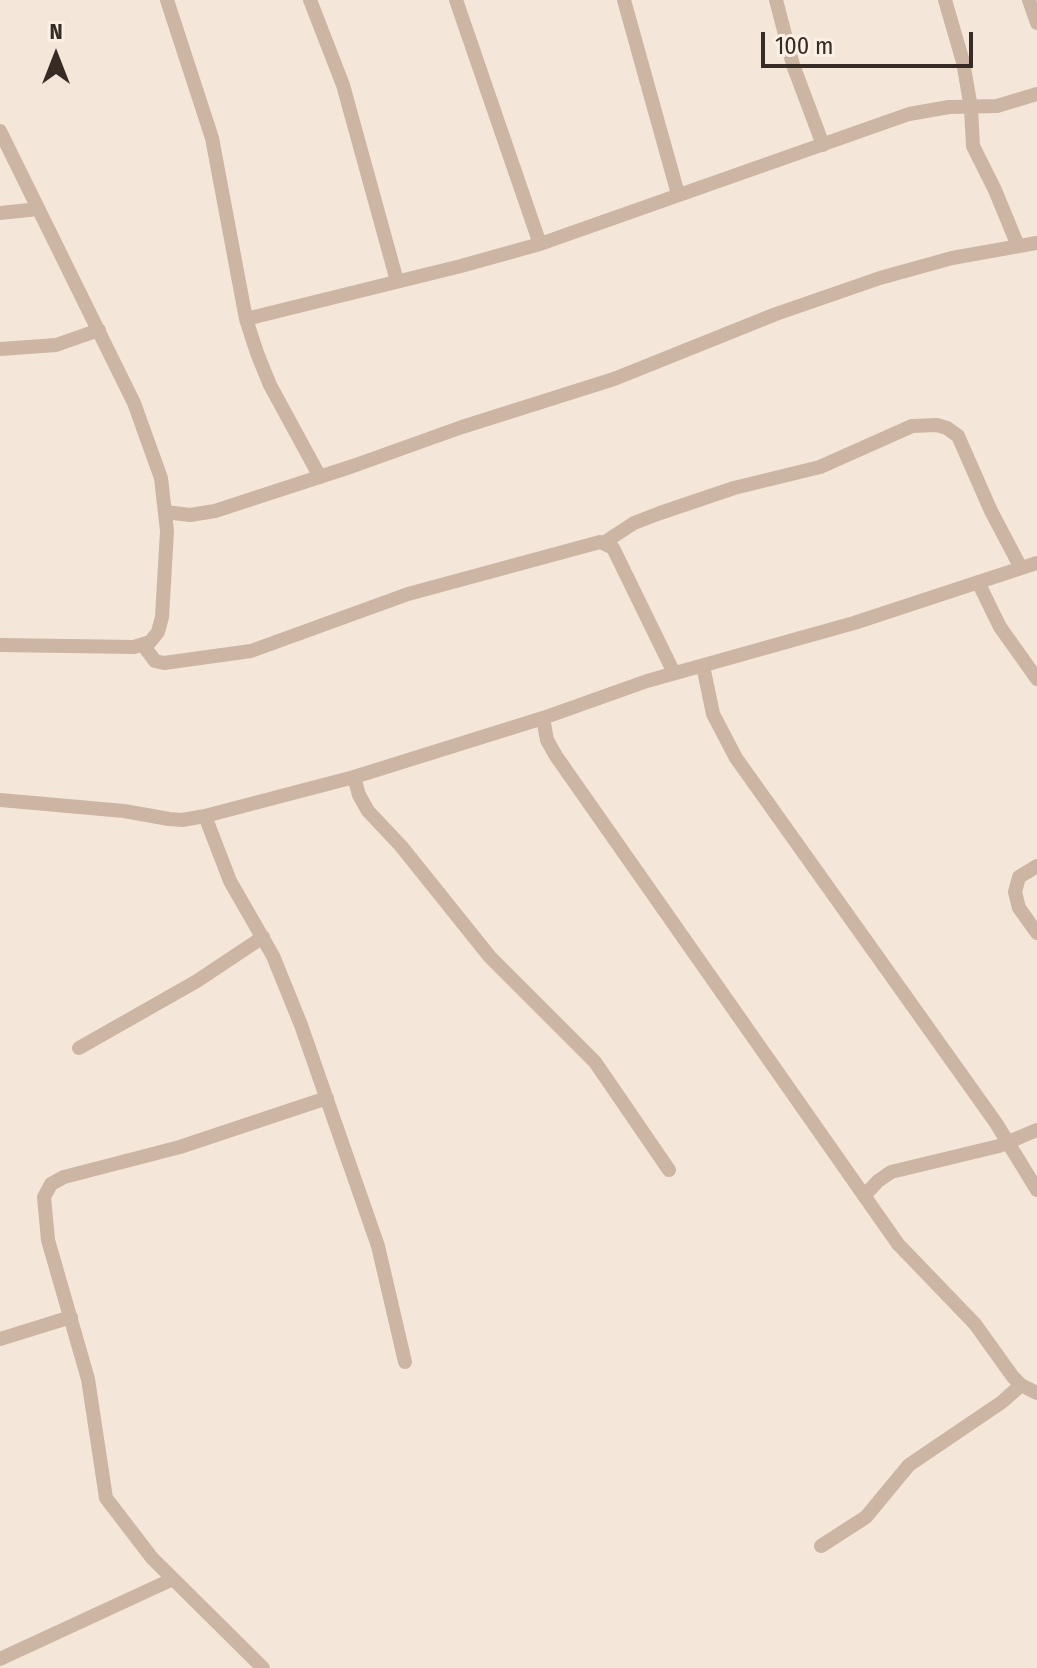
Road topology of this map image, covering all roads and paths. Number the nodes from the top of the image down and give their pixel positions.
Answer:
1 (167, 0) edge
2 (310, 0) edge
3 (456, 0) edge
4 (624, 0) edge
5 (776, 0) edge
6 (945, 0) edge
7 (1029, 0) edge
8 (1037, 23) edge
9 (1037, 94) edge
10 (971, 108) junction
11 (0, 131) edge
12 (823, 145) junction
13 (678, 194) junction
14 (38, 209) junction
15 (0, 213) edge
16 (1037, 243) edge
17 (540, 244) junction
18 (1018, 246) junction
19 (397, 281) junction
20 (246, 319) junction
21 (99, 330) junction
22 (0, 349) edge
23 (320, 477) junction
24 (165, 512) junction
25 (605, 542) junction
26 (1037, 563) edge
27 (1021, 568) junction
28 (978, 582) junction
29 (0, 645) edge
30 (143, 645) junction
31 (703, 666) junction
32 (674, 673) junction
33 (1037, 679) edge
34 (543, 718) junction
35 (354, 777) junction
36 (0, 800) edge
37 (205, 816) junction
38 (1037, 866) edge
39 (1037, 933) edge
40 (263, 937) junction
41 (79, 1048) dead end
42 (327, 1098) junction
43 (1037, 1130) edge
44 (1008, 1142) junction
45 (669, 1170) dead end
46 (1037, 1190) edge
47 (864, 1196) junction
48 (71, 1317) junction
49 (0, 1339) edge
50 (405, 1362) dead end
51 (1021, 1385) junction
52 (1037, 1393) edge
53 (821, 1546) dead end
54 (173, 1579) junction
55 (0, 1659) edge
56 (263, 1668) edge

1 - 20 street
2 - 19 street
3 - 17 street
4 - 13 street
5 - 12 street
6 - 10 street
7 - 8 street
9 - 10 street
10 - 12 street
10 - 18 street
11 - 14 street
12 - 13 street
13 - 17 street
14 - 15 street
14 - 21 street
16 - 18 street
17 - 19 street
18 - 23 street
19 - 20 street
20 - 23 street
21 - 22 street
21 - 24 street
23 - 24 street
24 - 30 street
25 - 27 street
25 - 30 street
25 - 32 street
26 - 27 street
27 - 28 street
28 - 31 street
28 - 33 street
29 - 30 street
31 - 32 street
31 - 44 street
32 - 34 street
34 - 35 street
34 - 47 street
35 - 37 street
35 - 45 street
36 - 37 street
37 - 40 street
38 - 39 street
40 - 41 street
40 - 42 street
42 - 48 street
42 - 50 street
43 - 44 street
44 - 46 street
44 - 47 street
47 - 51 street
48 - 49 street
48 - 54 street
51 - 52 street
51 - 53 street
54 - 55 street
54 - 56 street

